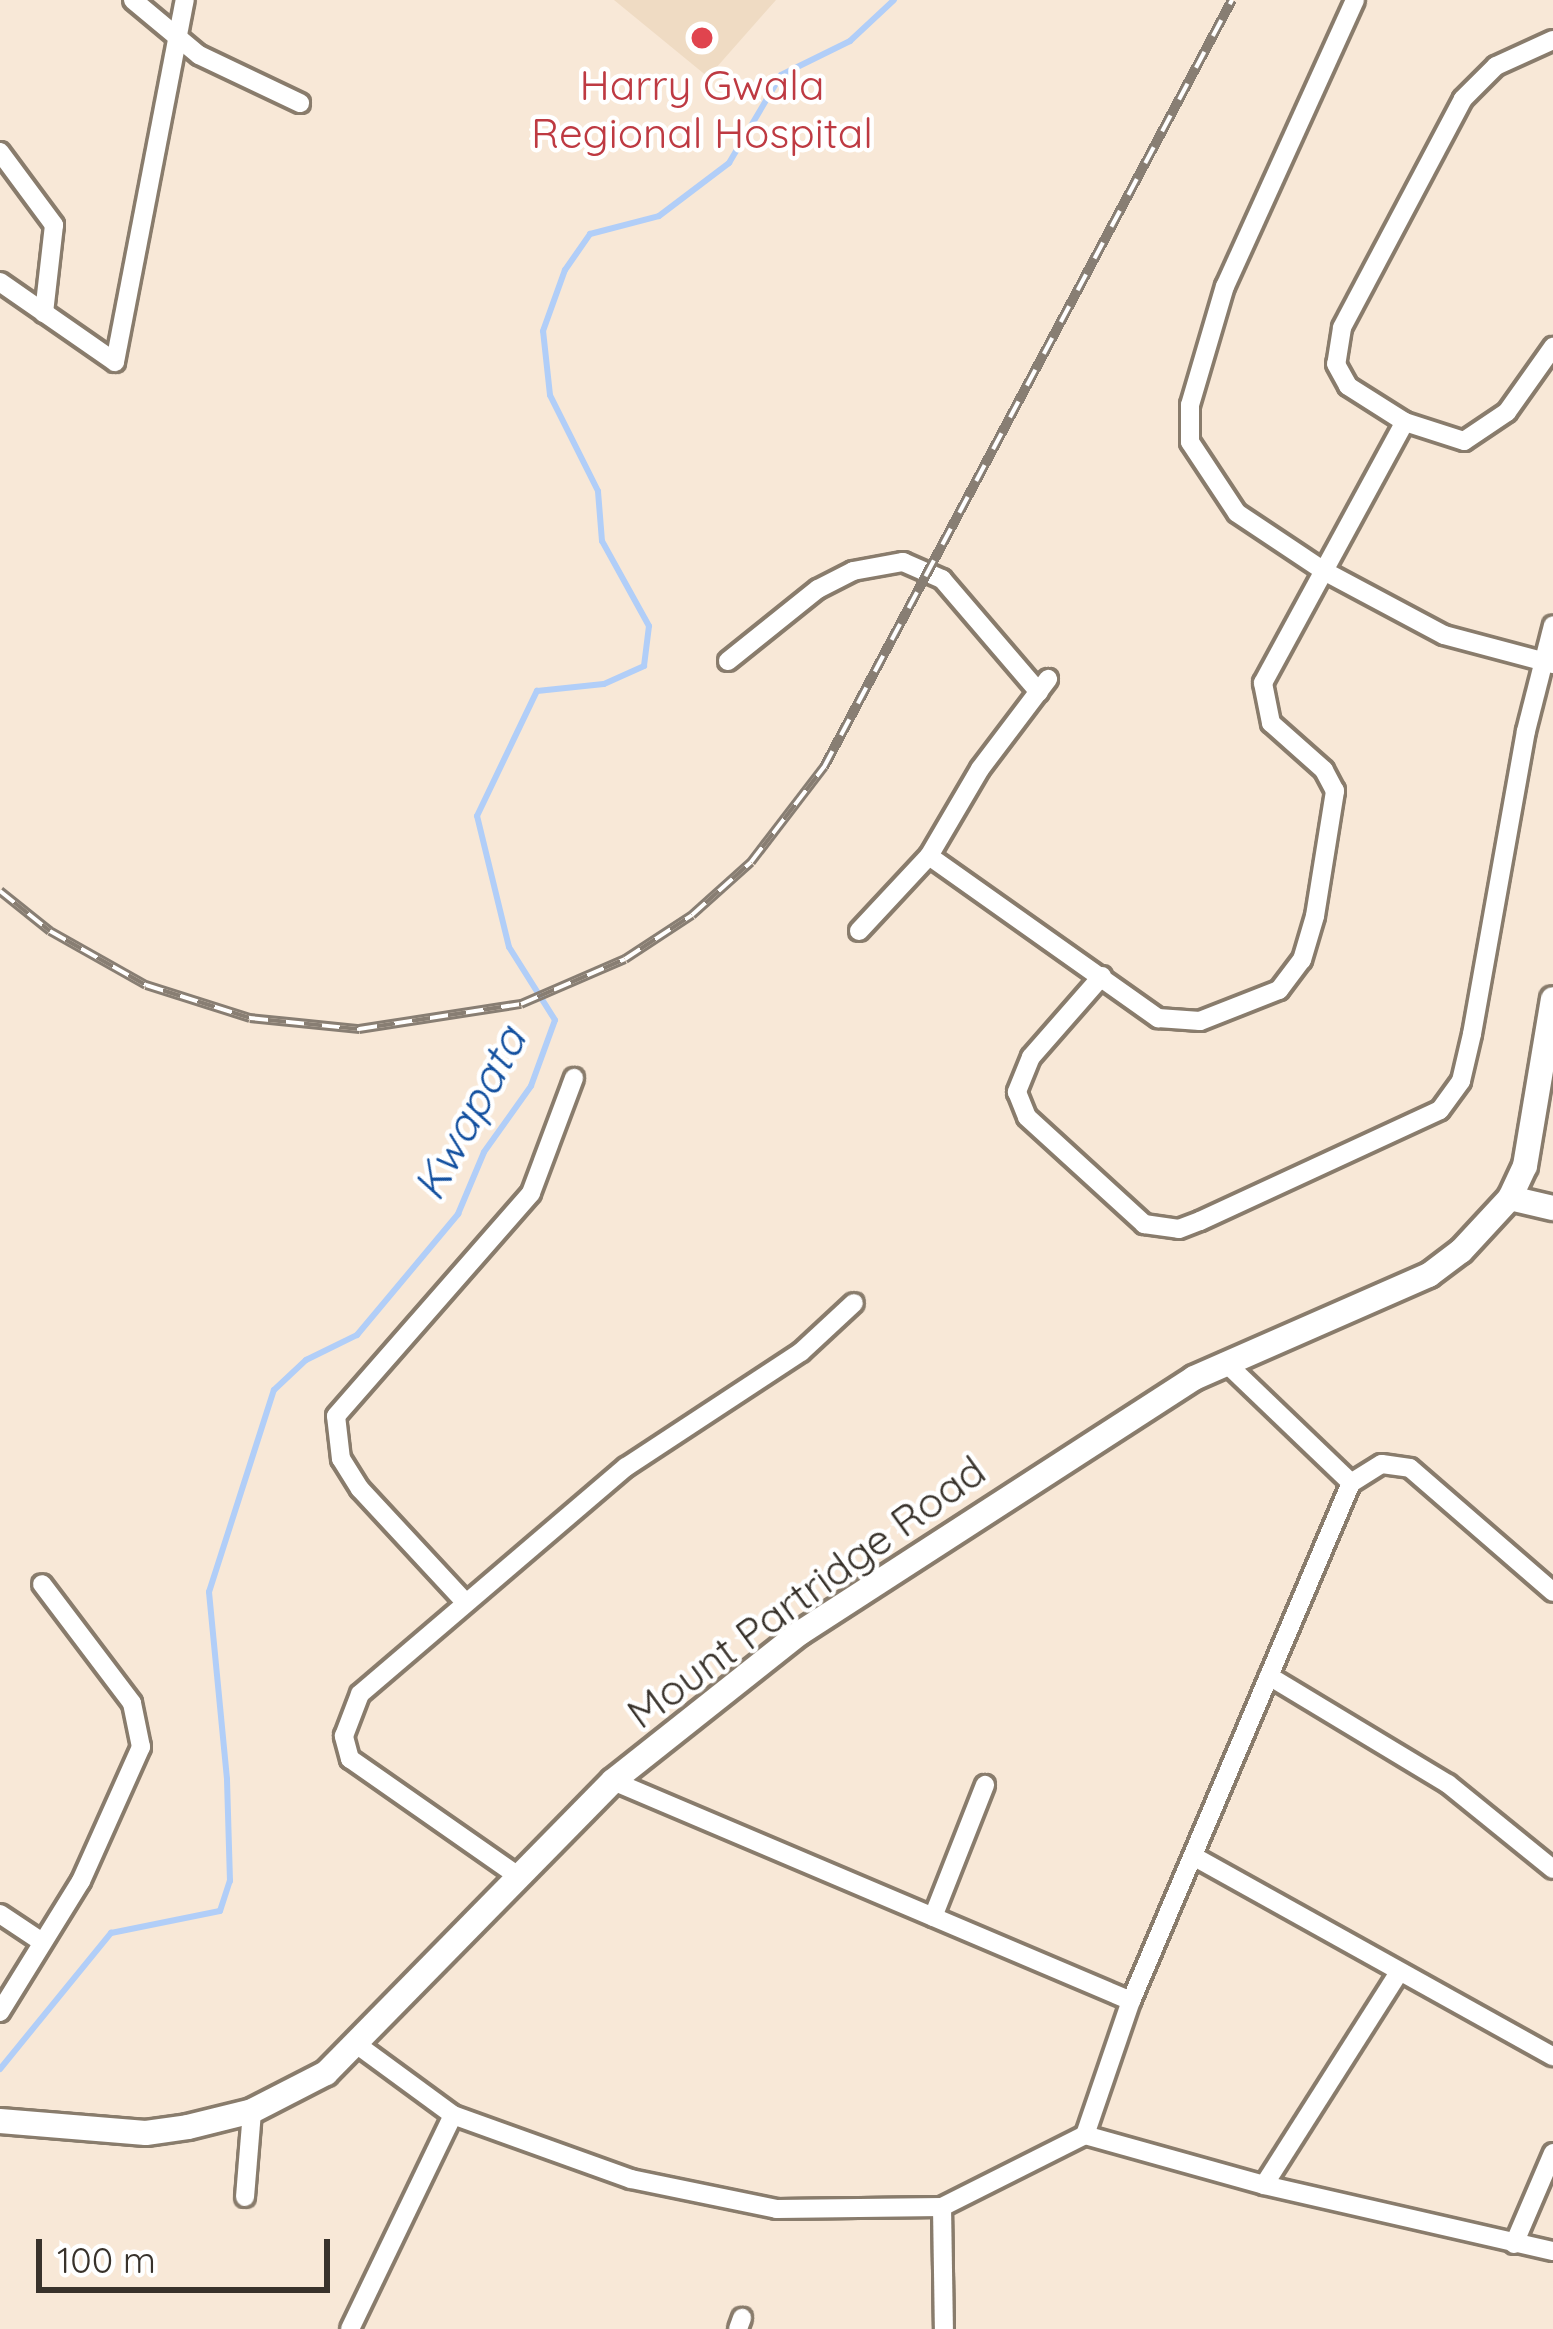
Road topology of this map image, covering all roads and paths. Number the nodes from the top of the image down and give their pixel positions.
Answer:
1 (133, 0) edge
2 (185, 0) edge
3 (1355, 0) edge
4 (177, 39) junction
5 (1553, 40) edge
6 (300, 103) dead end
7 (0, 152) edge
8 (0, 282) edge
9 (44, 313) junction
10 (1553, 347) edge
11 (1405, 422) junction
12 (1324, 571) junction
13 (1553, 625) edge
14 (728, 661) dead end
15 (1547, 663) edge
16 (929, 856) junction
17 (859, 932) dead end
18 (1102, 976) junction
19 (1553, 999) edge
20 (574, 1078) dead end
21 (1510, 1198) junction
22 (1553, 1208) edge
23 (854, 1303) dead end
24 (1226, 1362) junction
25 (1352, 1483) junction
26 (42, 1584) dead end
27 (1553, 1592) edge
28 (466, 1603) junction
29 (1269, 1676) junction
30 (613, 1781) junction
31 (985, 1785) dead end
32 (1192, 1856) junction
33 (1553, 1869) edge
34 (518, 1876) junction
35 (0, 1914) edge
36 (933, 1917) junction
37 (39, 1940) junction
38 (1399, 1972) junction
39 (1131, 2001) junction
40 (0, 2012) edge
41 (358, 2045) junction
42 (1553, 2056) edge
43 (252, 2111) junction
44 (453, 2115) junction
45 (0, 2121) edge
46 (1085, 2134) junction
47 (1553, 2152) edge
48 (1264, 2186) junction
49 (245, 2197) dead end
50 (942, 2207) junction
51 (1514, 2244) junction
52 (1553, 2251) edge
53 (350, 2329) edge
54 (944, 2329) edge

1 - 4 street
2 - 4 street
3 - 12 street
4 - 6 street
4 - 9 street
5 - 11 street
7 - 9 street
8 - 9 street
10 - 11 street
11 - 12 street
12 - 15 street
12 - 18 street
13 - 15 street
14 - 16 street
15 - 18 street
16 - 17 street
16 - 18 street
19 - 21 street, Mount Partridge Road
20 - 28 street
21 - 22 street
21 - 24 street, Mount Partridge Road
23 - 28 street
24 - 25 street
24 - 30 street, Mount Partridge Road
25 - 27 street
25 - 29 street
26 - 37 street
28 - 34 street
29 - 32 street
29 - 33 street
30 - 34 street, Mount Partridge Road
30 - 36 street
31 - 36 street
32 - 38 street
32 - 39 street
34 - 41 street, Mount Partridge Road
35 - 37 street
36 - 39 street
37 - 40 street
38 - 42 street
38 - 48 street
39 - 46 street
41 - 43 street, Mount Partridge Road
41 - 44 street
43 - 45 street, Mount Partridge Road
43 - 49 street
44 - 50 street
44 - 53 street
46 - 48 street
46 - 50 street
47 - 51 street
48 - 51 street
50 - 54 street
51 - 52 street

